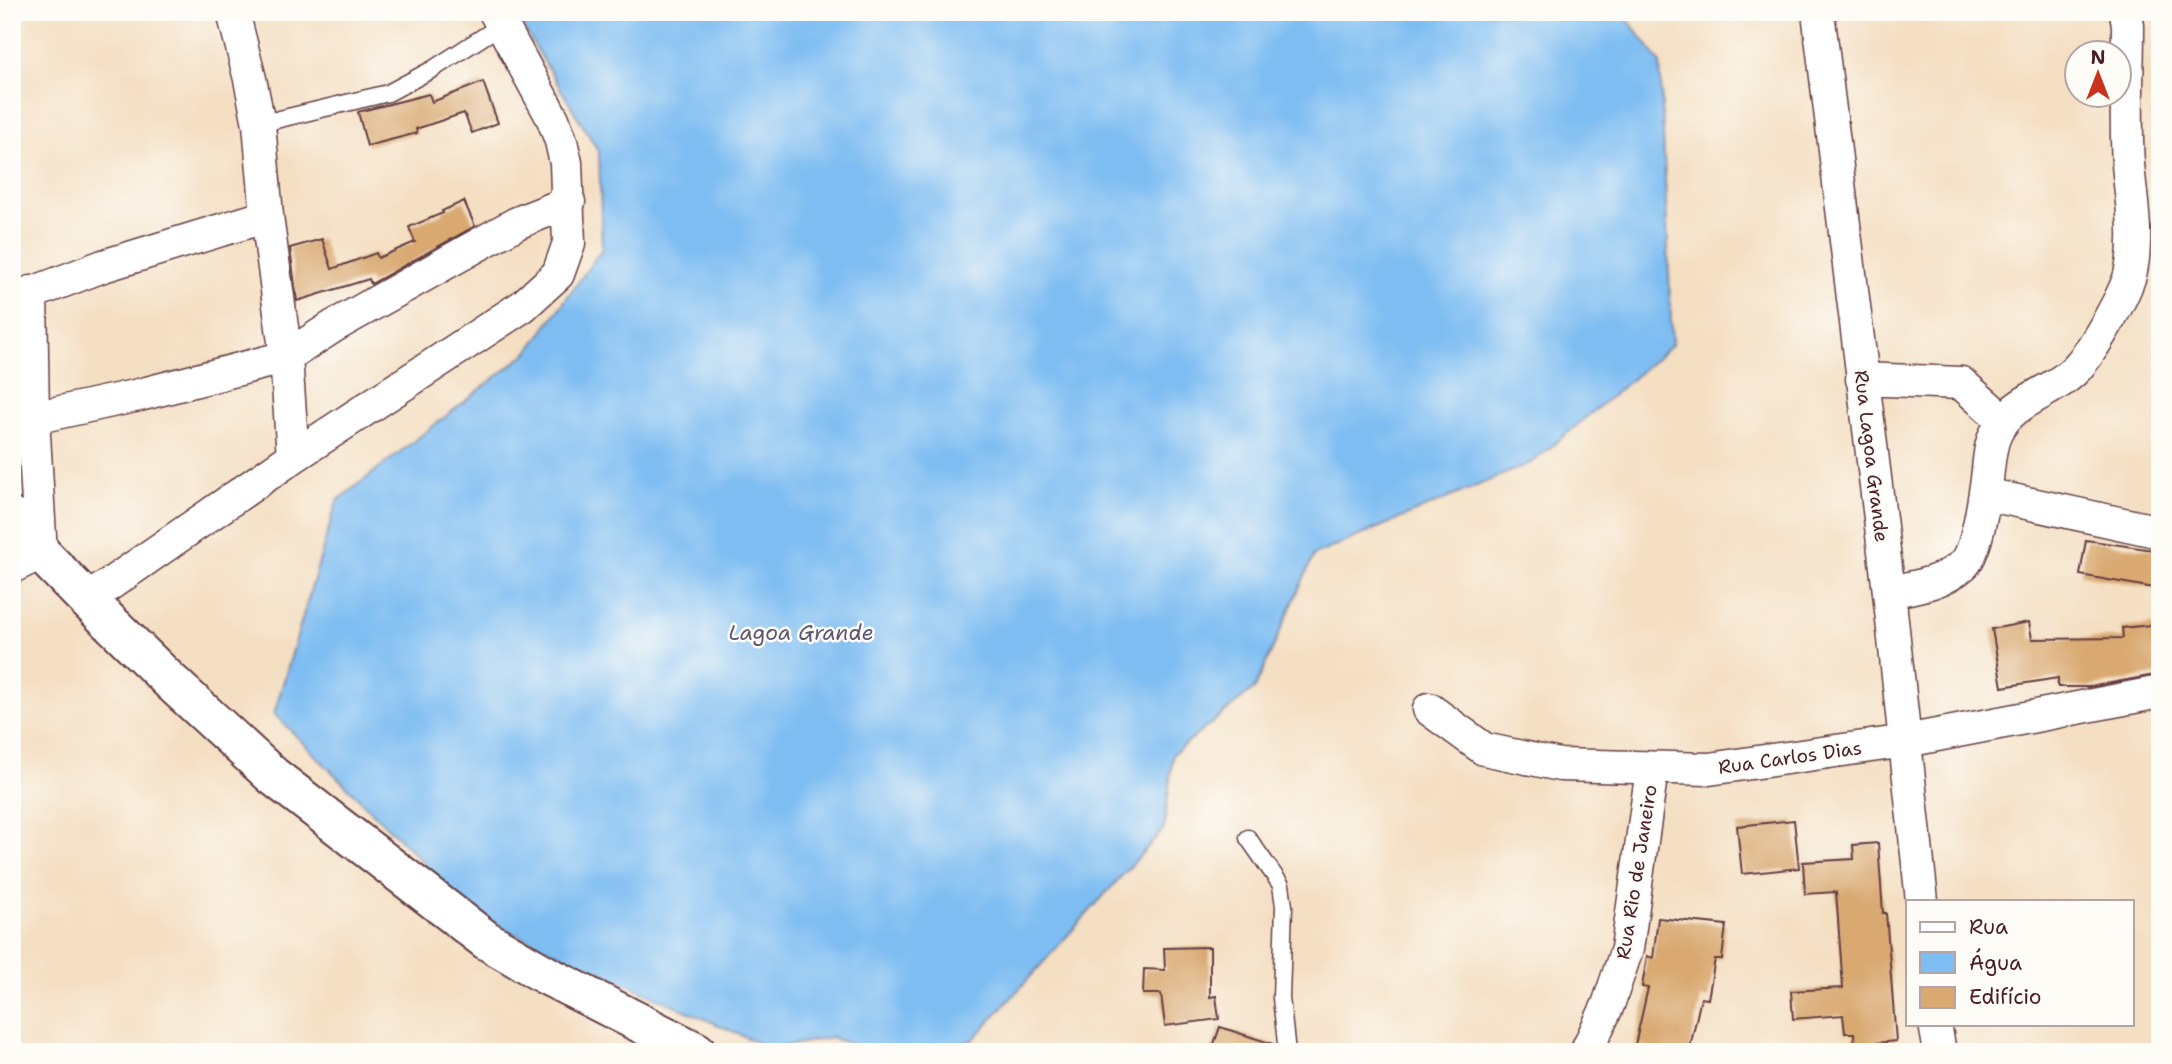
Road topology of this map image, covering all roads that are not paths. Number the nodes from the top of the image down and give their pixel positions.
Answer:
1 (233, 12) edge
2 (1818, 12) edge
3 (2126, 12) edge
4 (499, 18) edge
5 (259, 124) junction
6 (569, 202) junction
7 (267, 216) junction
8 (22, 297) edge
9 (286, 357) junction
10 (1862, 379) junction
11 (33, 418) junction
12 (2003, 420) junction
13 (293, 457) junction
14 (1984, 494) junction
15 (12, 518) edge
16 (2160, 532) edge
17 (27, 560) edge
18 (1889, 592) junction
19 (87, 600) junction
20 (2160, 692) edge
21 (1429, 709) dead end
22 (1906, 741) junction
23 (1652, 769) junction
24 (1248, 838) dead end
25 (1922, 900) edge
26 (1935, 1026) edge
27 (698, 1052) edge
28 (1287, 1052) edge
29 (1586, 1052) edge
30 (1940, 1052) edge

1 - 5 street
2 - 10 street, Rua Lagoa Grande
3 - 12 street
4 - 5 lane
4 - 6 street
5 - 7 street
6 - 9 street
6 - 13 street
7 - 8 street
7 - 9 street
8 - 11 street
9 - 11 street
9 - 13 street
10 - 12 street
10 - 18 street, Rua Lagoa Grande
11 - 17 street
12 - 14 street
13 - 19 street
14 - 16 street
14 - 18 street
15 - 17 street
17 - 19 street
18 - 22 street, Rua Lagoa Grande
19 - 27 street
20 - 22 street, Rua Carlos Dias
21 - 23 street, Rua Carlos Dias
22 - 23 street, Rua Carlos Dias
22 - 25 street, Rua Lagoa Grande
23 - 29 street, Rua Rio de Janeiro
24 - 28 lane
26 - 30 street

